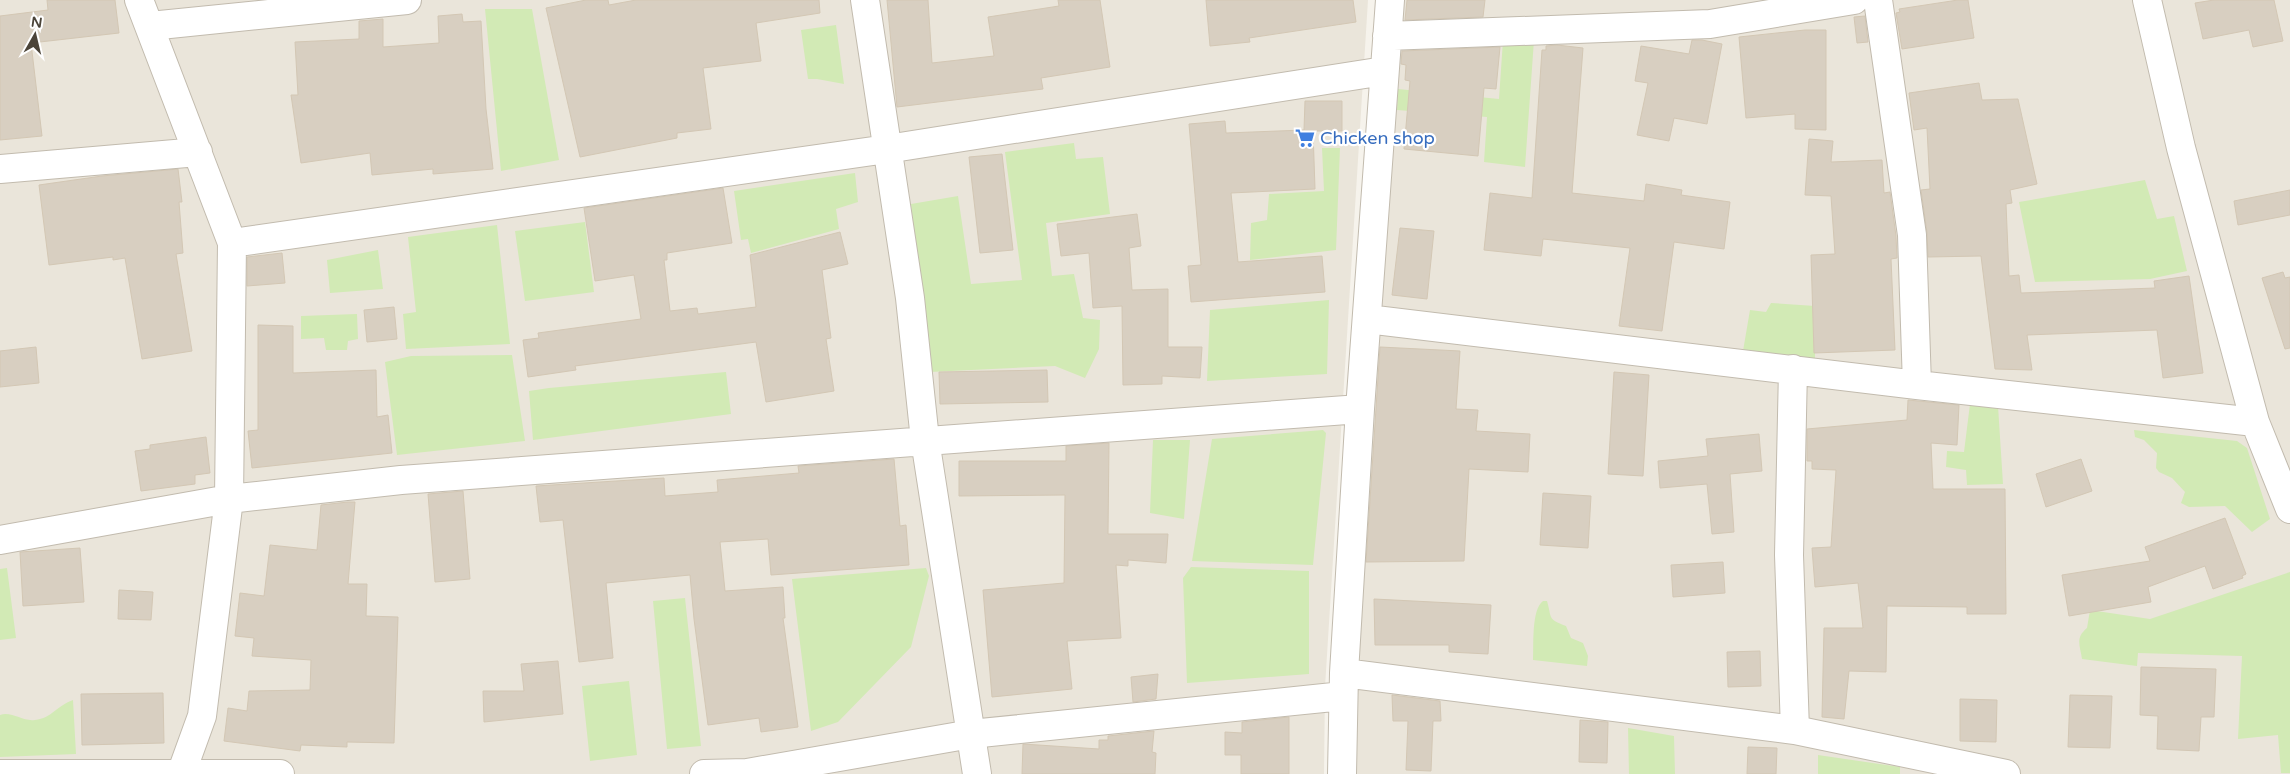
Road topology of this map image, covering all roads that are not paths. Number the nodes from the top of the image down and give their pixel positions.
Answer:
1 (138, 0) edge
2 (407, 0) edge
3 (865, 0) edge
4 (1390, 0) edge
5 (1854, 0) edge
6 (1878, 0) edge
7 (2147, 0) edge
8 (302, 5) edge
9 (150, 26) junction
10 (1387, 36) junction
11 (1384, 71) junction
12 (887, 149) junction
13 (198, 152) junction
14 (0, 168) edge
15 (232, 243) junction
16 (1367, 319) junction
17 (1793, 369) junction
18 (1917, 385) junction
19 (1360, 409) junction
20 (2255, 422) junction
21 (925, 440) junction
22 (229, 499) junction
23 (2290, 509) edge
24 (0, 540) edge
25 (1344, 684) junction
26 (1795, 730) junction
27 (971, 734) junction
28 (182, 773) edge
29 (0, 774) edge
30 (280, 774) edge
31 (704, 774) edge
32 (977, 774) edge
33 (1342, 774) edge
34 (2006, 774) edge

1 - 9 street
2 - 8 street
3 - 12 street
4 - 10 street
5 - 10 street
6 - 18 street
7 - 20 street
8 - 9 street
9 - 13 street
10 - 11 street
11 - 12 street
11 - 16 street
12 - 15 street
12 - 21 street
13 - 14 street
13 - 15 street
15 - 22 street
16 - 17 street
16 - 19 street
17 - 18 street
17 - 26 street
18 - 20 street
19 - 21 street
19 - 25 street
20 - 23 street
21 - 22 street
21 - 27 street
22 - 24 street
22 - 28 street
25 - 26 street
25 - 27 street
25 - 33 street
26 - 34 street
27 - 31 street
27 - 32 street
28 - 29 street
28 - 30 street

